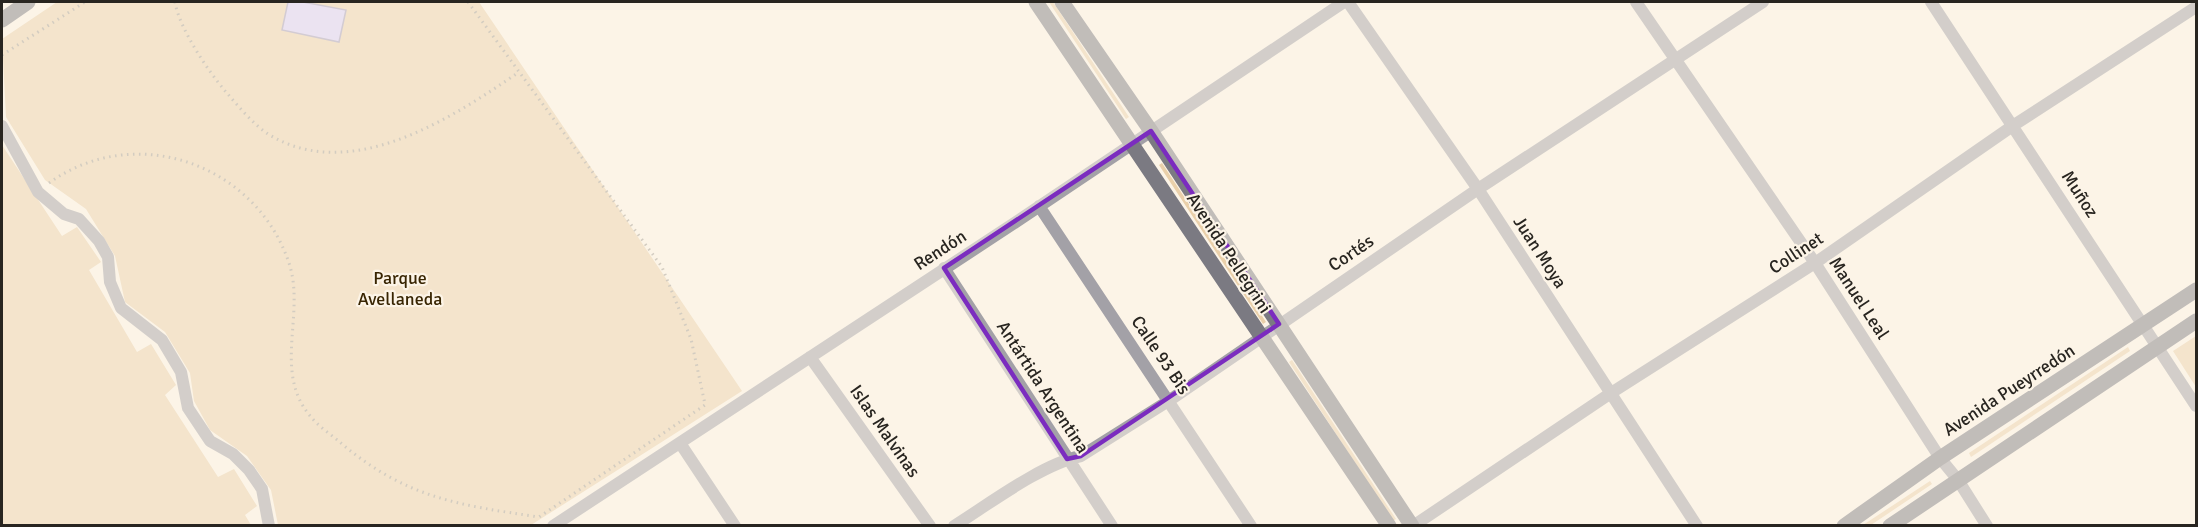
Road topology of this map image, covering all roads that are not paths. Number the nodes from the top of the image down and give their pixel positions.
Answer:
1 (28, 2) edge
2 (1036, 2) edge
3 (1062, 2) edge
4 (1346, 2) edge
5 (1636, 2) edge
6 (1764, 2) edge
7 (1931, 2) edge
8 (2196, 7) edge
9 (2, 20) edge
10 (1676, 60) junction
11 (2014, 125) junction
12 (2, 126) edge
13 (1151, 131) junction
14 (1133, 143) junction
15 (1478, 189) junction
16 (1039, 207) junction
17 (1815, 263) junction
18 (944, 268) junction
19 (2196, 290) edge
20 (2196, 321) edge
21 (1279, 324) junction
22 (2143, 326) junction
23 (1261, 337) junction
24 (2158, 348) junction
25 (810, 357) junction
26 (1611, 393) junction
27 (1170, 400) junction
28 (2196, 406) edge
29 (680, 443) junction
30 (1940, 458) junction
31 (1067, 459) junction
32 (1958, 480) junction
33 (268, 525) edge
34 (553, 525) edge
35 (735, 525) edge
36 (930, 525) edge
37 (954, 525) edge
38 (1112, 525) edge
39 (1251, 525) edge
40 (1389, 525) edge
41 (1412, 525) edge
42 (1697, 525) edge
43 (1844, 525) edge
44 (1890, 525) edge
45 (1987, 525) edge

1 - 9 main road
2 - 14 main road, Avenida Pellegrini
3 - 13 main road, Avenida Pellegrini
4 - 13 street, Rendón
4 - 15 street, Juan Moya
5 - 10 street, Manuel Leal
6 - 10 street, Cortés
7 - 11 street, Muñoz
8 - 11 street, Collinet
10 - 15 street, Cortés
10 - 17 street, Manuel Leal
11 - 17 street, Collinet
11 - 22 street, Muñoz
12 - 33 street
13 - 14 street, Rendón
13 - 21 main road, Avenida Pellegrini
14 - 16 street, Rendón
14 - 23 main road, Avenida Pellegrini
15 - 21 street, Cortés
15 - 26 street, Juan Moya
16 - 18 street, Rendón
16 - 27 street, Calle 93 Bis
17 - 26 street, Collinet
17 - 30 street, Manuel Leal
18 - 25 street, Rendón
18 - 31 street, Antártida Argentina
19 - 22 main road, Avenida Pueyrredón
20 - 24 main road
21 - 23 street, Cortés
21 - 41 main road, Avenida Pellegrini
22 - 24 street, Muñoz
22 - 30 main road, Avenida Pueyrredón
23 - 27 street, Cortés
23 - 40 main road, Avenida Pellegrini
24 - 28 street, Muñoz
24 - 32 main road
25 - 29 street, Rendón
25 - 36 street, Islas Malvinas
26 - 41 street, Collinet
26 - 42 street, Juan Moya
27 - 31 street, Cortés
27 - 39 street, Calle 93 Bis
29 - 34 street, Rendón
29 - 35 street
30 - 32 street, Manuel Leal
30 - 43 main road, Avenida Pueyrredón
31 - 37 street, Cortés
31 - 38 street, Antártida Argentina
32 - 44 main road
32 - 45 street, Manuel Leal

